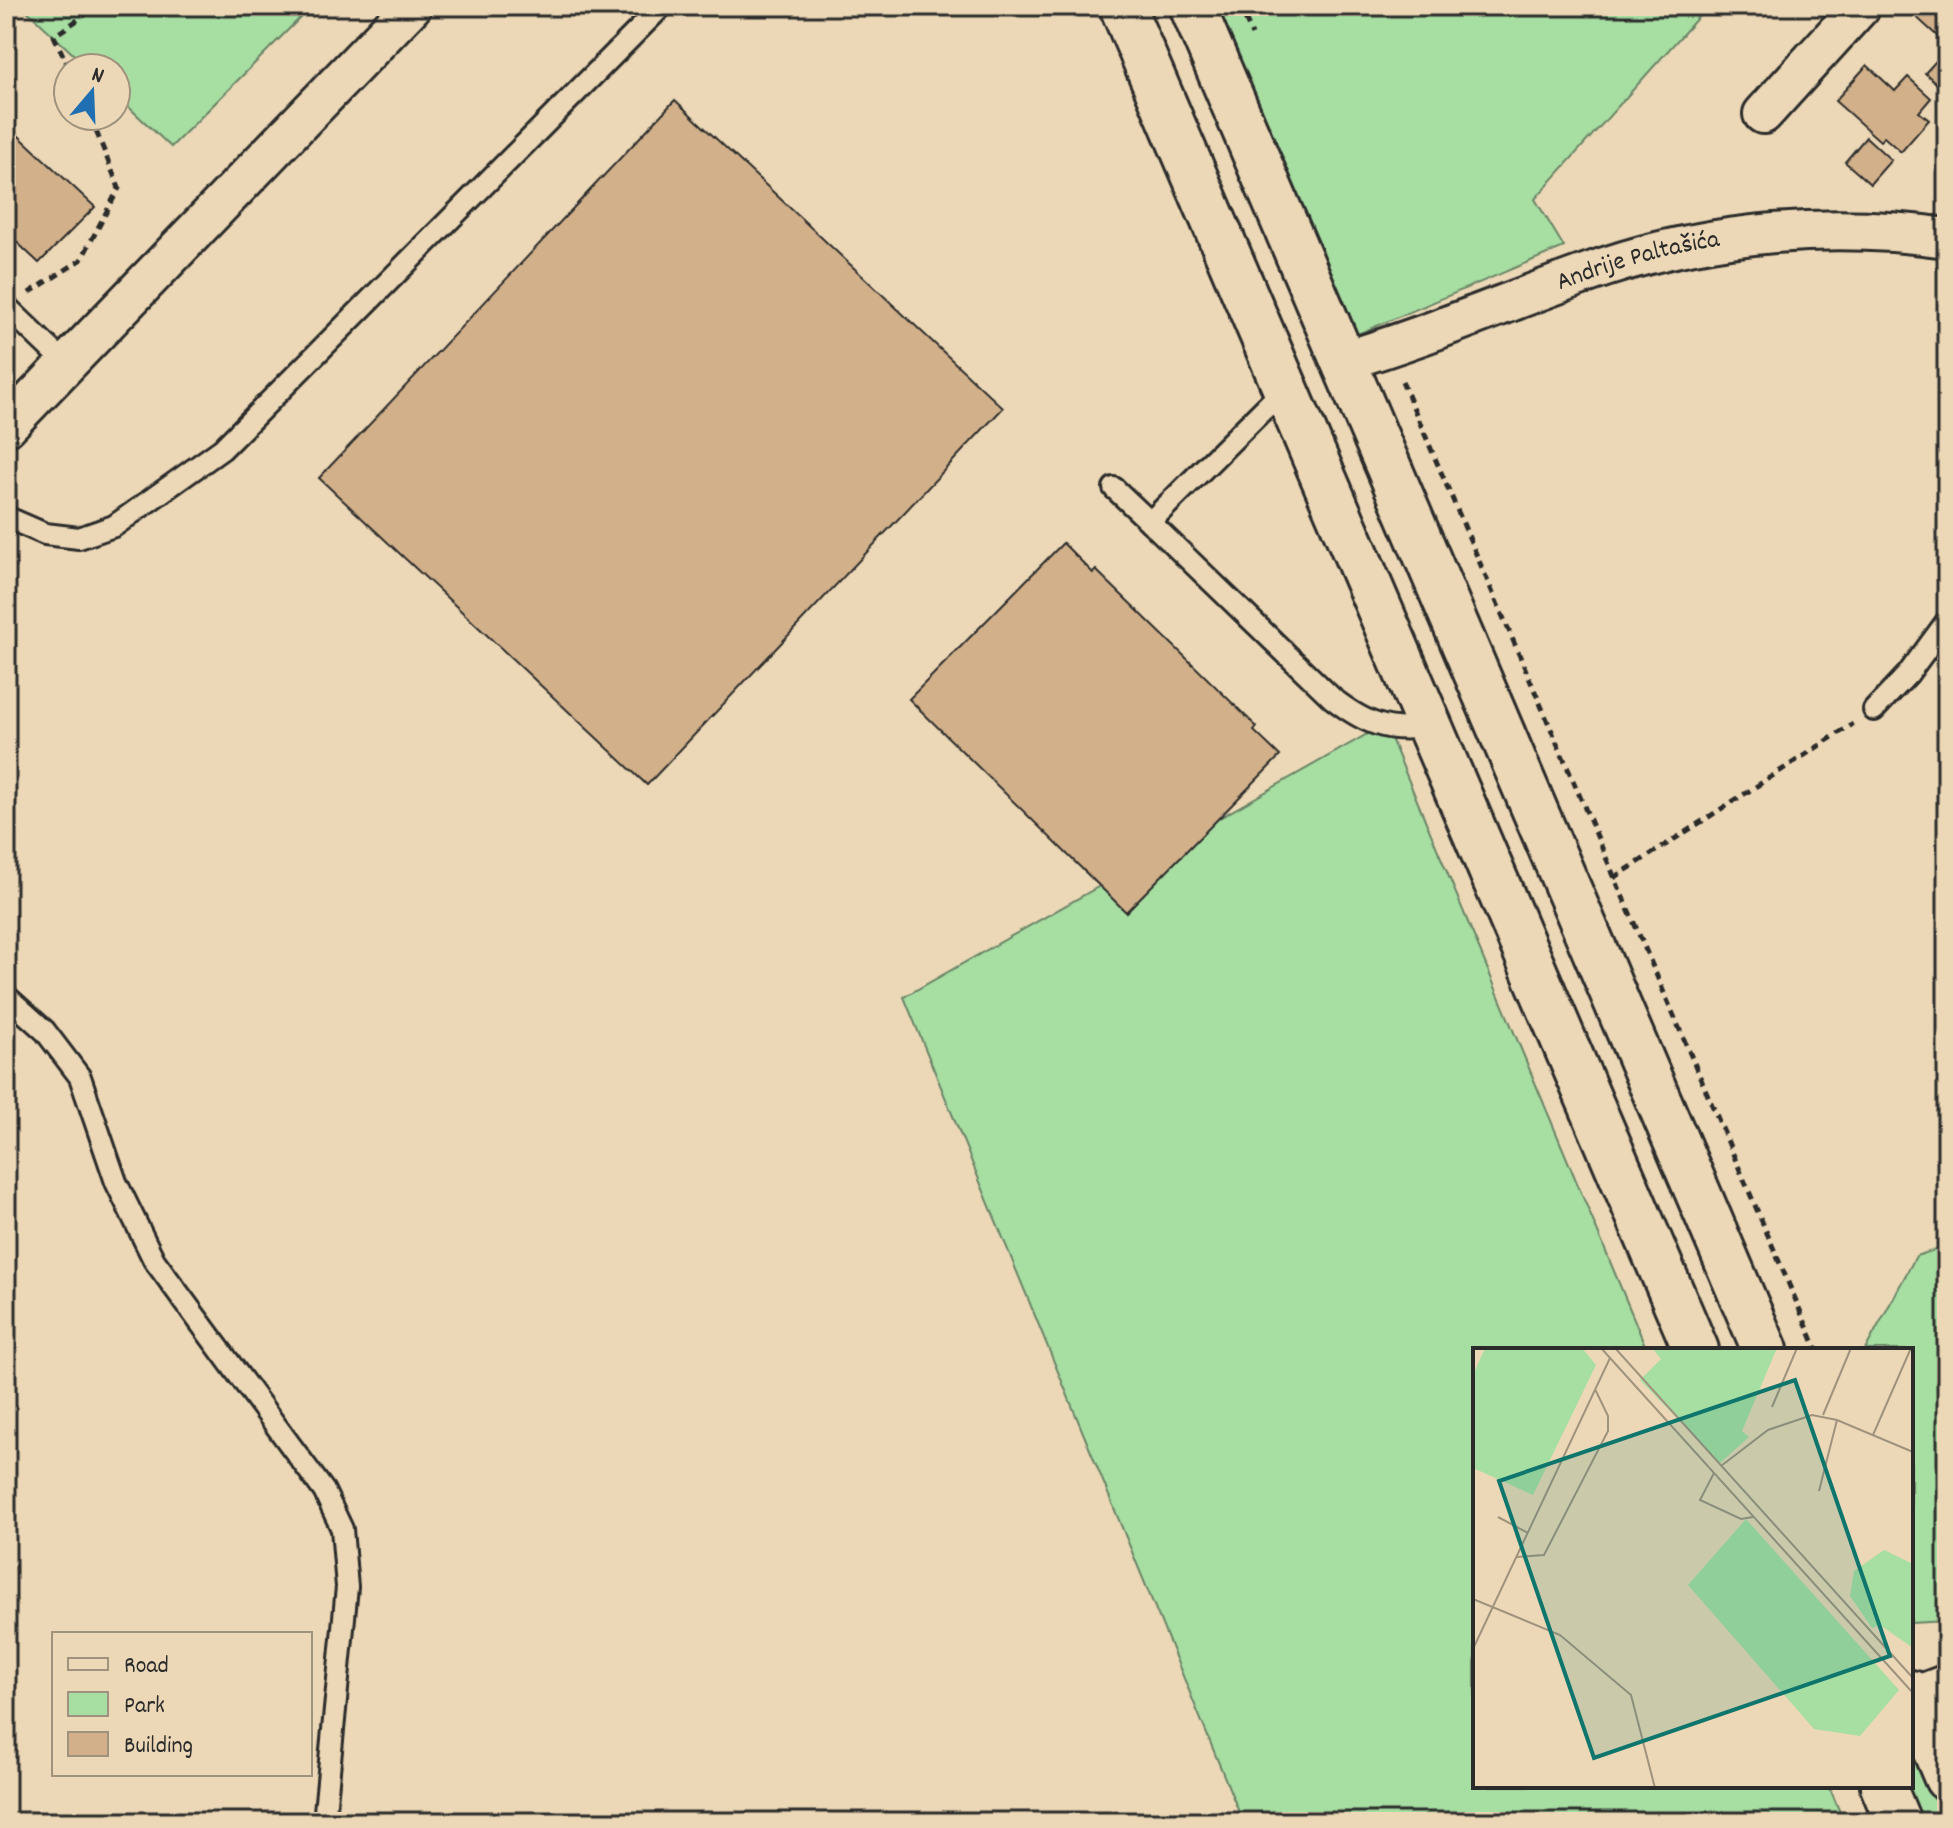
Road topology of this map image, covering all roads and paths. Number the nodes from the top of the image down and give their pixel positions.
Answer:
1 (98, 6) edge
2 (412, 6) edge
3 (662, 6) edge
4 (1122, 6) edge
5 (1192, 6) edge
6 (1861, 6) edge
7 (62, 52) edge
8 (1763, 114) dead end
9 (96, 132) edge
10 (1947, 238) edge
11 (8, 308) edge
12 (1343, 361) junction
13 (66, 364) junction
14 (1399, 374) dead end
15 (1285, 388) junction
16 (6, 427) edge
17 (1114, 488) dead end
18 (6, 517) edge
19 (1150, 522) junction
20 (1947, 621) edge
21 (1874, 710) joint
22 (1429, 726) junction
23 (1614, 878) junction
24 (6, 996) edge
25 (1695, 1348) edge
26 (1764, 1348) edge
27 (1816, 1348) edge
28 (1924, 1691) edge
29 (1947, 1778) edge
30 (1884, 1788) edge
31 (324, 1822) edge
32 (1898, 1822) edge

1 - 7 path
2 - 13 street
3 - 18 lane
4 - 15 main road
5 - 12 main road
6 - 8 street
9 - 11 path
10 - 12 street, Andrije Paltašića
11 - 13 lane
12 - 26 main road
13 - 16 street
14 - 23 path
15 - 19 lane
15 - 22 main road
17 - 19 lane
19 - 22 lane
20 - 21 lane
21 - 23 path
22 - 25 main road
23 - 27 path
24 - 31 lane
28 - 29 main road
30 - 32 main road

